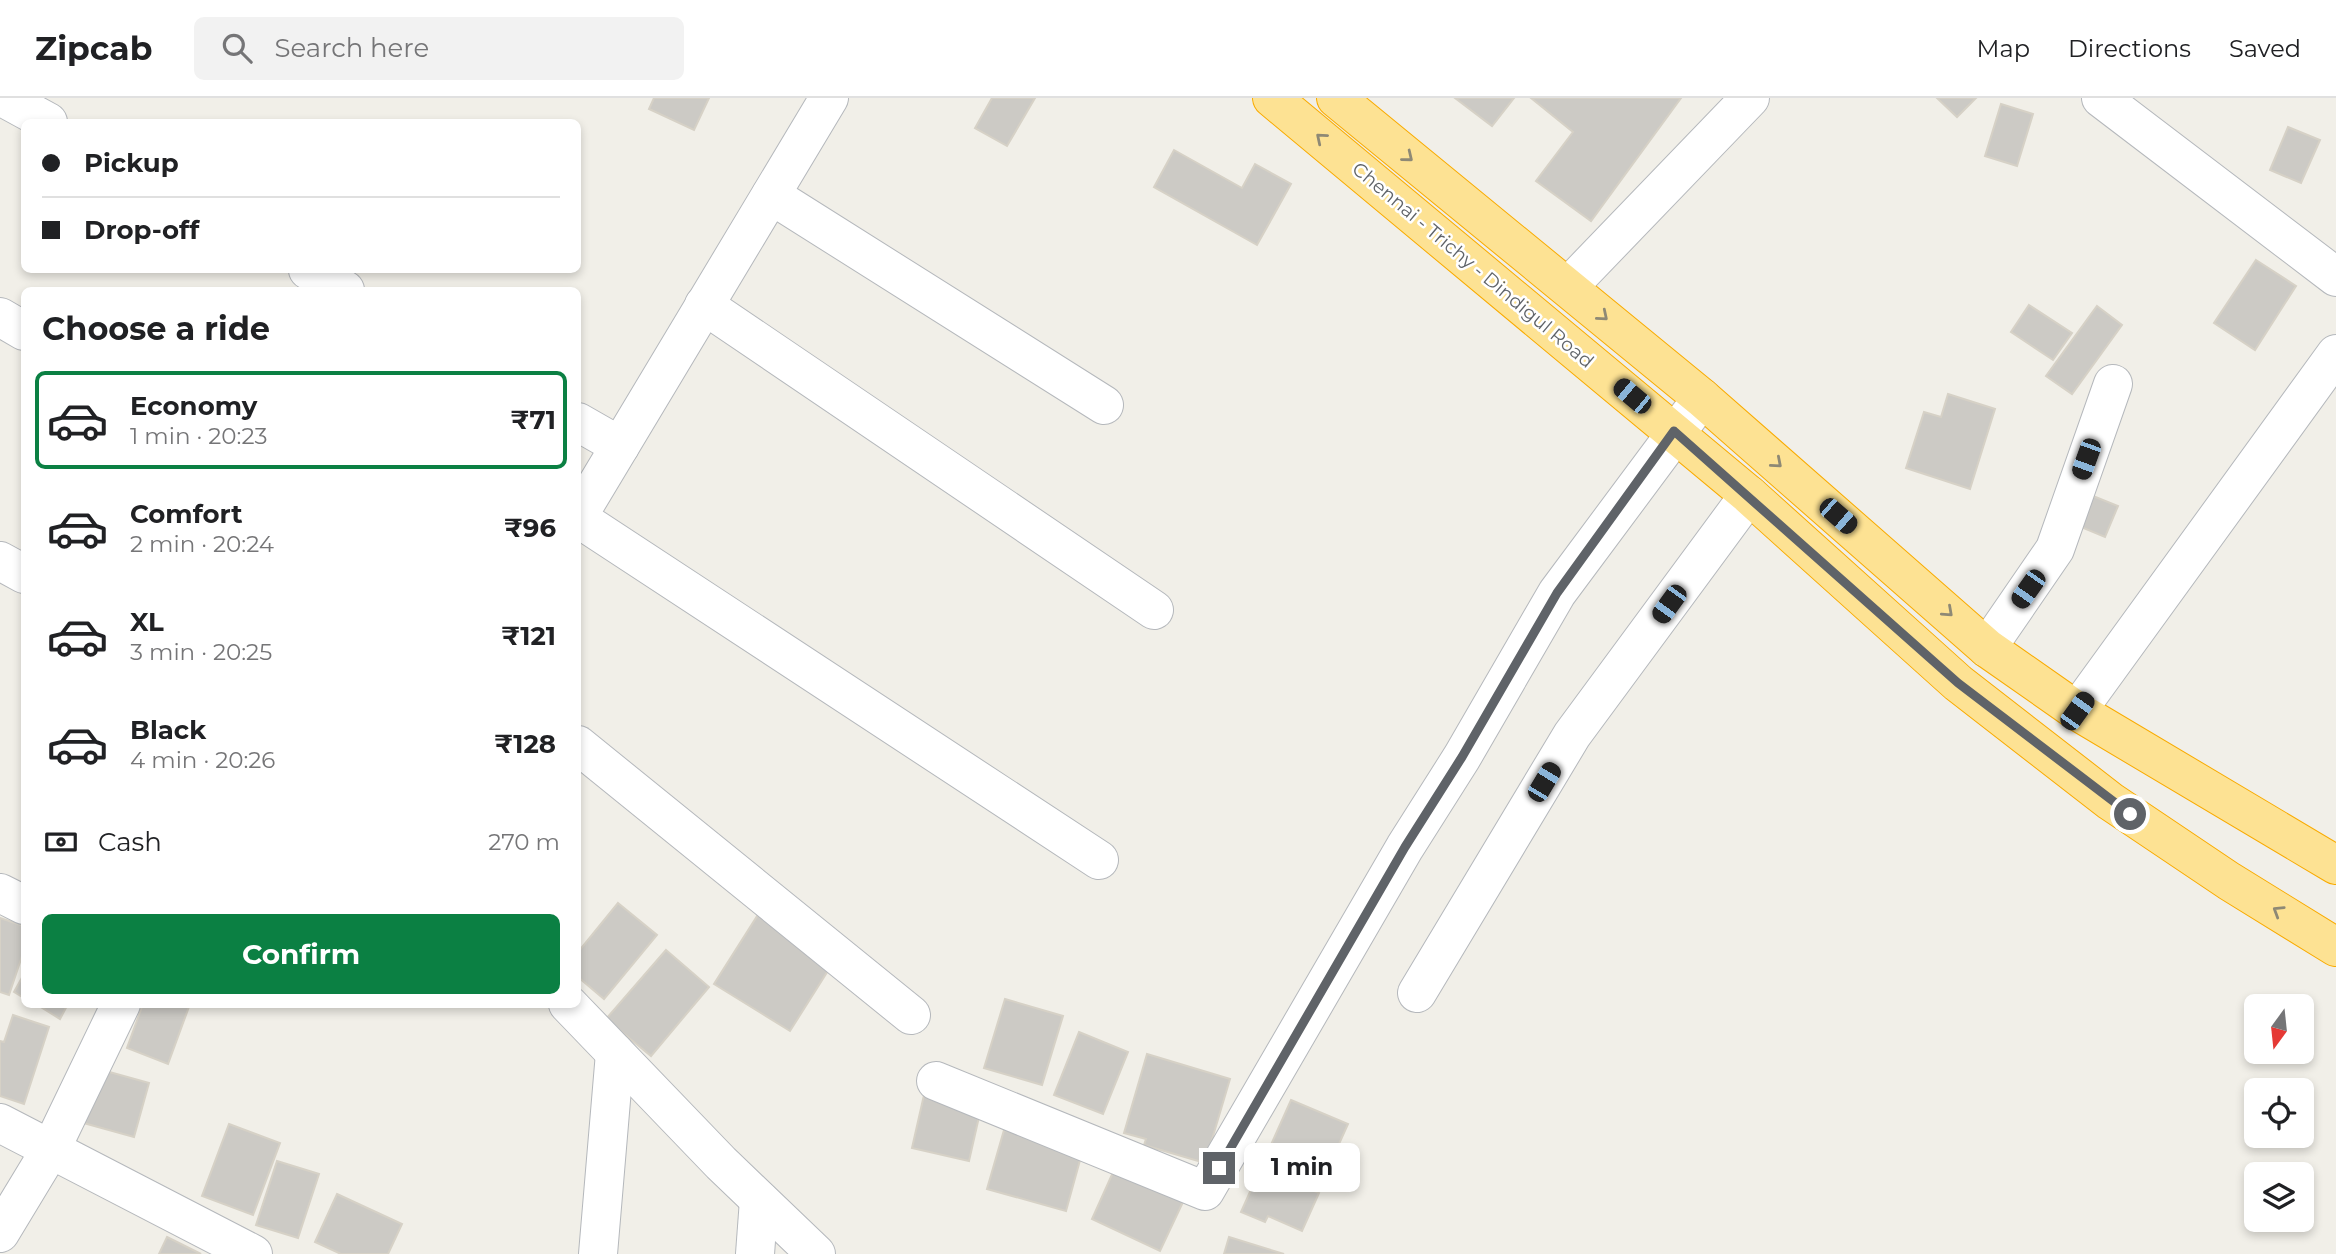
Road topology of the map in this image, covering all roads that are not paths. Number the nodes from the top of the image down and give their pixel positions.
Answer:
1 (4, 98) edge
2 (829, 98) edge
3 (1272, 98) edge
4 (1336, 98) edge
5 (1750, 98) edge
6 (2101, 98) edge
7 (42, 119) edge
8 (771, 195) junction
9 (313, 273) edge
10 (2336, 277) edge
11 (339, 287) edge
12 (1568, 287) junction
13 (704, 305) junction
14 (0, 317) edge
15 (21, 329) edge
16 (2336, 354) edge
17 (2113, 384) dead end
18 (1702, 398) junction
19 (1104, 405) dead end
20 (581, 424) edge
21 (1674, 431) junction
22 (620, 446) junction
23 (1749, 495) junction
24 (581, 512) edge
25 (581, 519) edge
26 (0, 561) edge
27 (21, 572) edge
28 (1154, 610) dead end
29 (1987, 648) junction
30 (2077, 711) junction
31 (581, 747) edge
32 (1099, 860) dead end
33 (2336, 865) edge
34 (0, 893) edge
35 (21, 904) edge
36 (2336, 947) edge
37 (1417, 993) dead end
38 (119, 1008) edge
39 (572, 1008) edge
40 (912, 1015) dead end
41 (615, 1053) junction
42 (936, 1081) dead end
43 (0, 1123) edge
44 (52, 1147) junction
45 (759, 1200) junction
46 (0, 1233) edge
47 (253, 1254) edge
48 (598, 1254) edge
49 (754, 1254) edge
50 (816, 1254) edge

1 - 7 street
2 - 8 street
21 -> 3 highway, Chennai - Trichy - Dindigul Road
4 -> 12 highway
5 - 12 street
6 - 10 street
8 - 13 street
8 - 19 street
9 - 11 street
12 -> 18 highway
13 - 22 street
13 - 28 street
14 - 15 street
16 - 30 street
17 - 29 street
18 - 21 street
18 -> 29 highway
20 - 22 street
21 - 23 highway, Chennai - Trichy - Dindigul Road
21 - 42 street
22 - 24 street
36 -> 23 highway, Chennai - Trichy - Dindigul Road
23 - 37 street
25 - 32 street
26 - 27 street
29 - 30 highway
30 - 33 highway
31 - 40 street
34 - 35 street
38 - 44 street
39 - 41 street
41 - 45 street
41 - 48 street
43 - 44 street
44 - 46 street
44 - 47 street
45 - 49 street
45 - 50 street

